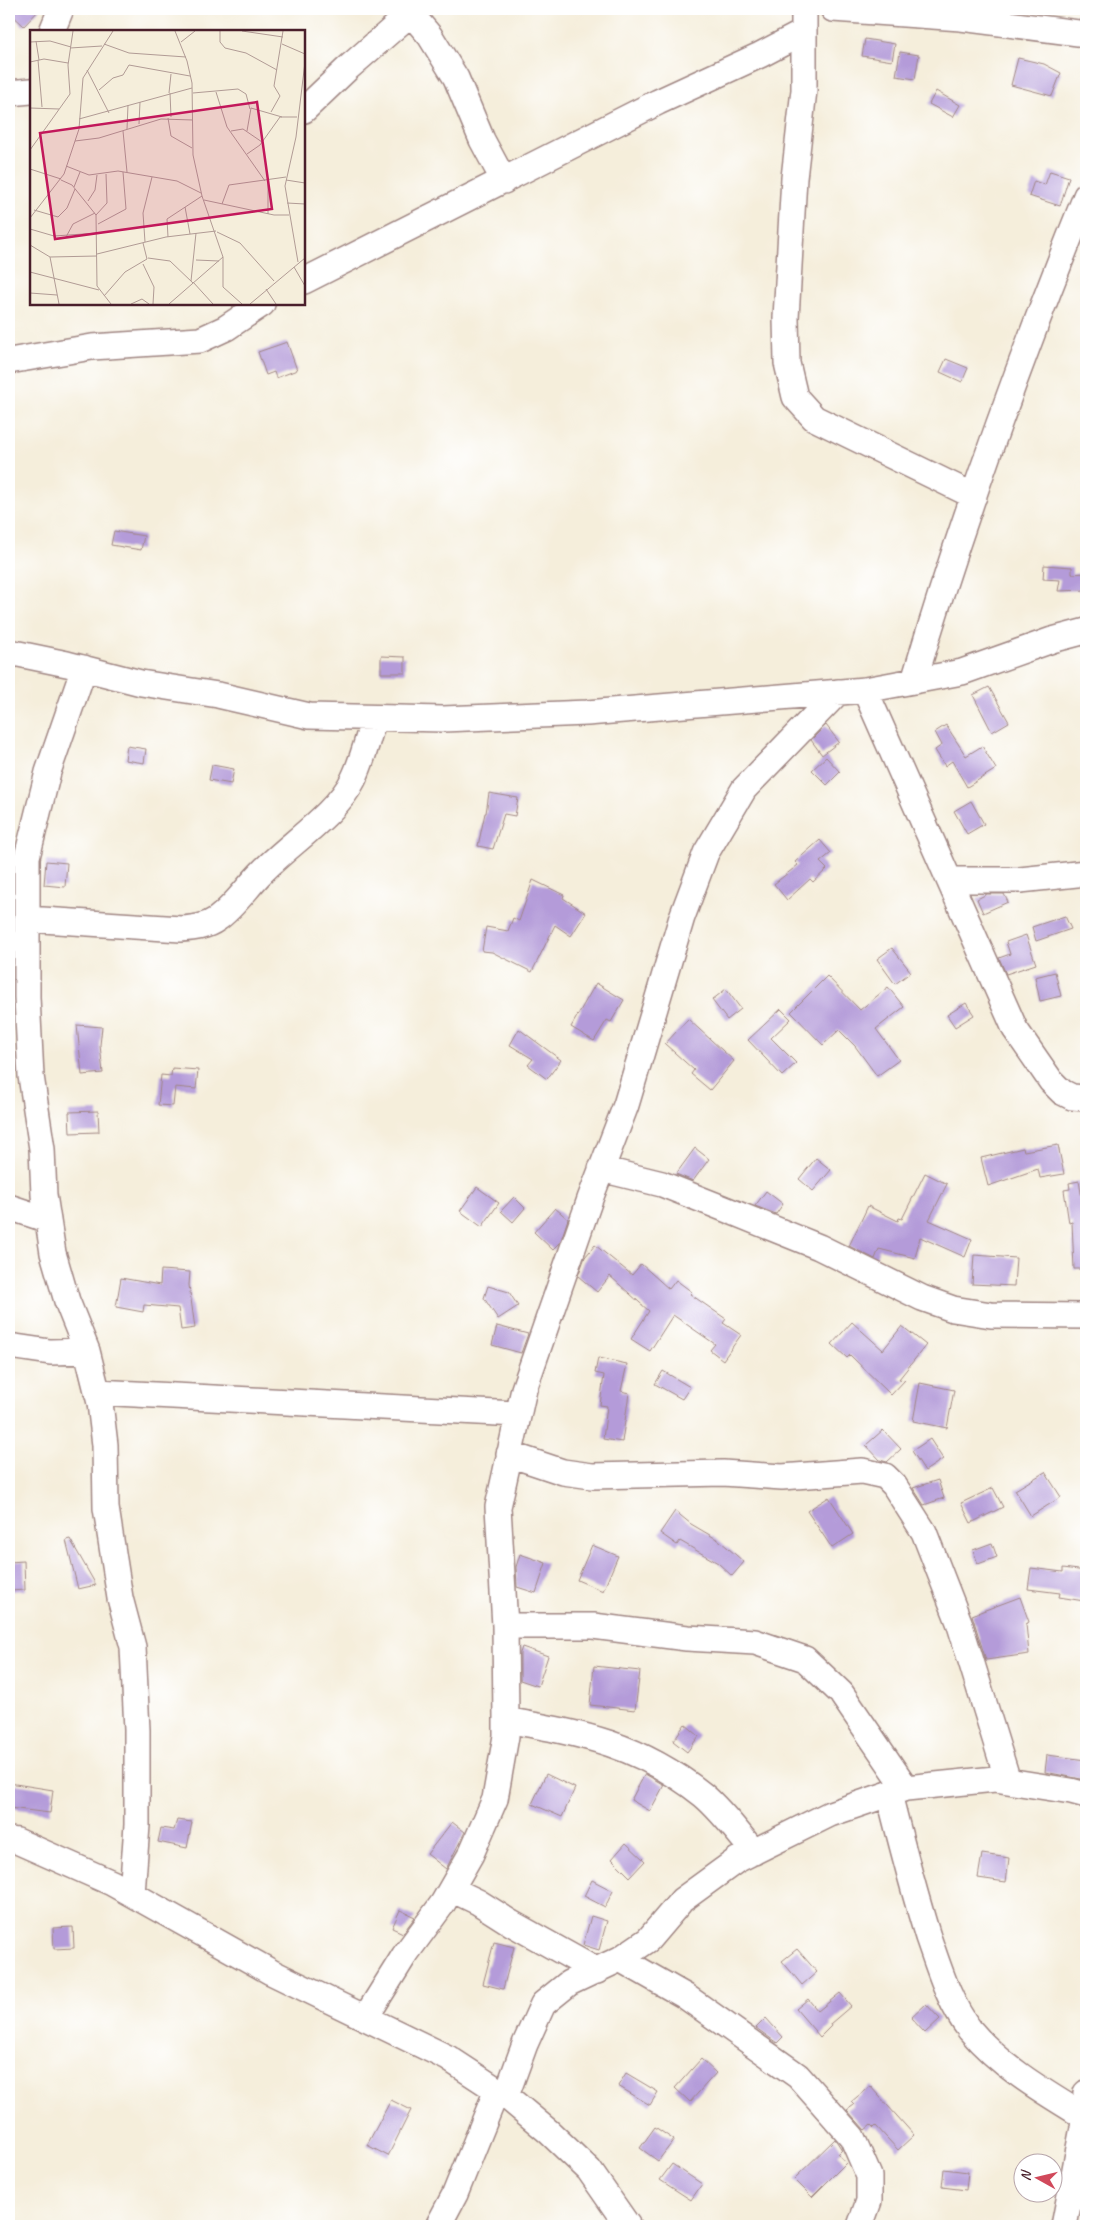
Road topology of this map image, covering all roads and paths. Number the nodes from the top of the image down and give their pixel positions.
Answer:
1 (61, 9) edge
2 (833, 9) edge
3 (409, 11) edge
4 (804, 20) edge
5 (52, 30) edge
6 (1086, 34) edge
7 (30, 91) edge
8 (9, 93) edge
9 (305, 109) edge
10 (504, 181) junction
11 (1086, 196) edge
12 (305, 281) edge
13 (252, 307) edge
14 (9, 361) edge
15 (974, 496) junction
16 (1086, 631) edge
17 (9, 652) edge
18 (84, 668) junction
19 (914, 680) junction
20 (865, 690) junction
21 (838, 692) junction
22 (374, 718) junction
23 (1086, 873) edge
24 (949, 880) junction
25 (18, 892) edge
26 (26, 919) junction
27 (1086, 1098) edge
28 (601, 1169) junction
29 (9, 1207) edge
30 (48, 1220) junction
31 (1086, 1316) edge
32 (9, 1346) edge
33 (87, 1351) junction
34 (97, 1392) junction
35 (518, 1414) junction
36 (509, 1454) junction
37 (505, 1626) junction
38 (506, 1720) junction
39 (1008, 1781) junction
40 (897, 1791) junction
41 (1086, 1795) edge
42 (9, 1840) edge
43 (754, 1852) junction
44 (451, 1889) junction
45 (132, 1894) junction
46 (620, 1959) junction
47 (597, 1971) junction
48 (366, 2018) junction
49 (501, 2093) junction
50 (1086, 2105) edge
51 (438, 2226) edge
52 (628, 2226) edge
53 (860, 2226) edge
54 (1064, 2226) edge

1 - 5 street
2 - 6 street
3 - 9 street
3 - 10 street
4 - 10 street
4 - 15 street
7 - 8 street
10 - 12 street
11 - 15 street
13 - 14 street
15 - 19 street
16 - 19 street
17 - 18 street
18 - 22 street
18 - 25 street
19 - 20 street
20 - 21 street
20 - 24 street
21 - 22 street
21 - 28 street
22 - 26 street
23 - 24 street
24 - 27 street
25 - 26 street
26 - 30 street
28 - 31 street
28 - 35 street
29 - 30 street
30 - 33 street
32 - 33 street
33 - 34 street
34 - 35 street
34 - 45 street
35 - 36 street
36 - 37 street
36 - 39 street
37 - 38 street
37 - 40 street
38 - 43 street
38 - 44 street
39 - 40 street
39 - 41 street
40 - 43 street
40 - 50 street
42 - 45 street
43 - 46 street
44 - 47 street
44 - 48 street
45 - 48 street
46 - 47 street
46 - 53 street
47 - 49 street
48 - 49 street
49 - 51 street
49 - 52 street
50 - 54 street

